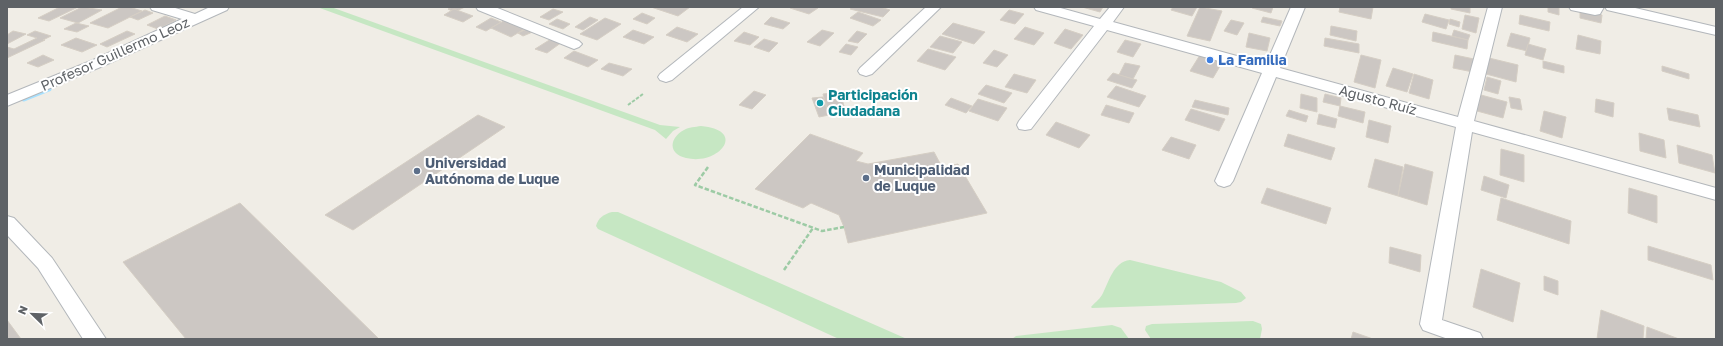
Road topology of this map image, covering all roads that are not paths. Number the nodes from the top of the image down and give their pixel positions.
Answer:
1 (157, 7) edge
2 (222, 7) edge
3 (483, 7) edge
4 (934, 7) edge
5 (1041, 7) edge
6 (1117, 7) edge
7 (1298, 7) edge
8 (1494, 7) edge
9 (1576, 7) edge
10 (1612, 7) edge
11 (744, 8) edge
12 (1596, 9) edge
13 (196, 19) junction
14 (1104, 24) junction
15 (1716, 31) edge
16 (574, 44) dead end
17 (1271, 70) junction
18 (866, 71) dead end
19 (666, 77) dead end
20 (7, 101) edge
21 (1465, 124) junction
22 (1025, 125) dead end
23 (1224, 181) dead end
24 (1716, 194) edge
25 (7, 223) edge
26 (95, 339) edge
27 (1472, 339) edge

1 - 13 street
2 - 13 street, Profesor Guillermo Leoz
3 - 16 street
4 - 18 street
5 - 14 street, Agusto Ruíz
6 - 14 street
7 - 17 street
8 - 21 street
9 - 12 street
10 - 15 street
11 - 19 street
13 - 20 street, Profesor Guillermo Leoz
14 - 17 street, Agusto Ruíz
14 - 22 street
17 - 21 street, Agusto Ruíz
17 - 23 street
21 - 24 street, Agusto Ruíz
21 - 27 street
25 - 26 street

